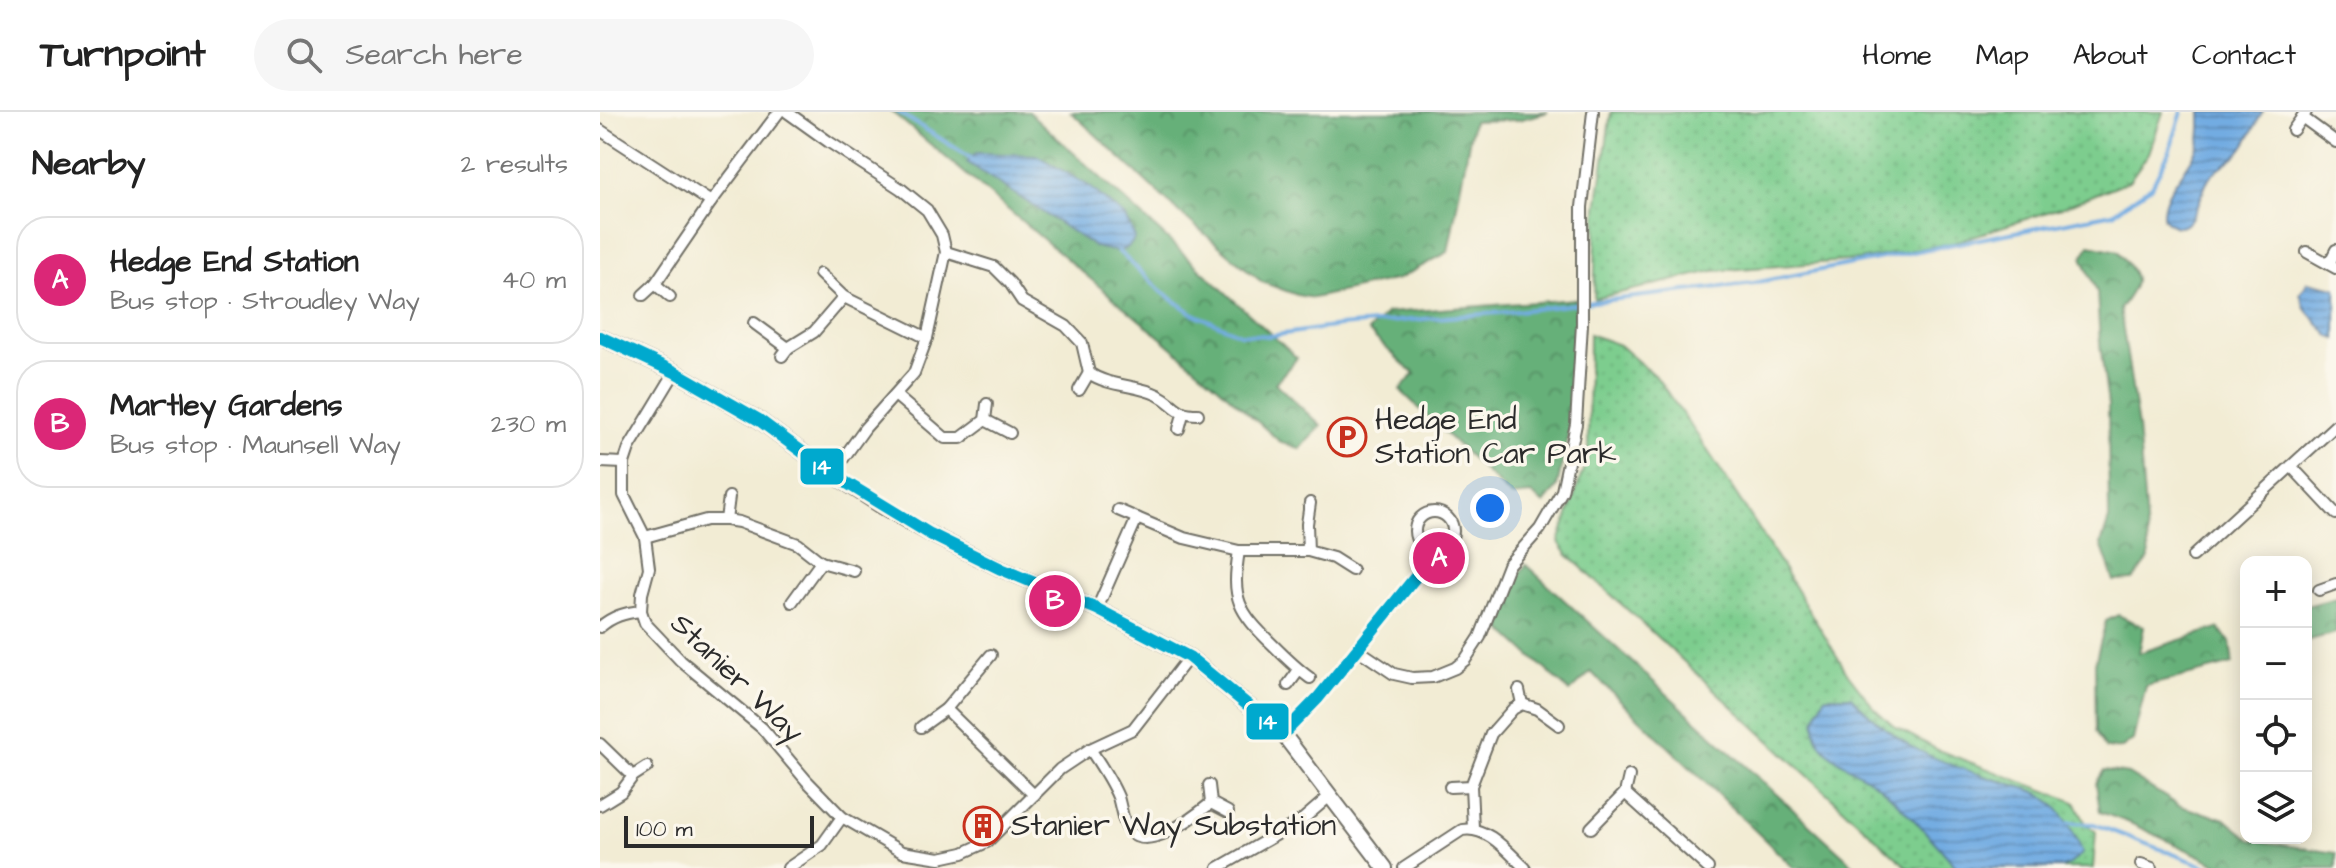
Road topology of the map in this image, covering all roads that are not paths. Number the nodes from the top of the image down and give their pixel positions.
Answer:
1 (779, 112) edge
2 (787, 112) edge
3 (1593, 112) edge
4 (2304, 115) edge
5 (600, 130) edge
6 (2293, 130) dead end
7 (2336, 142) edge
8 (711, 202) junction
9 (2336, 250) edge
10 (946, 252) junction
11 (2307, 252) dead end
12 (2332, 266) edge
13 (820, 274) dead end
14 (655, 284) junction
15 (643, 295) dead end
16 (670, 297) dead end
17 (844, 297) junction
18 (754, 323) dead end
19 (600, 337) edge
20 (927, 338) junction
21 (675, 372) junction
22 (1089, 373) junction
23 (1079, 390) dead end
24 (895, 395) junction
25 (987, 404) dead end
26 (1183, 414) junction
27 (1198, 414) dead end
28 (985, 420) junction
29 (2336, 425) edge
30 (1179, 429) dead end
31 (1010, 433) dead end
32 (600, 462) edge
33 (624, 463) junction
34 (2291, 466) junction
35 (832, 474) junction
36 (729, 497) dead end
37 (1310, 503) dead end
38 (1118, 510) dead end
39 (2336, 514) edge
40 (1137, 518) junction
41 (726, 520) junction
42 (645, 537) junction
43 (1431, 549) dead end
44 (1239, 551) junction
45 (1308, 551) junction
46 (2193, 556) dead end
47 (821, 562) junction
48 (1352, 570) dead end
49 (854, 571) dead end
50 (2336, 584) edge
51 (2319, 590) dead end
52 (792, 602) dead end
53 (1097, 609) junction
54 (641, 611) junction
55 (600, 627) edge
56 (1357, 649) junction
57 (991, 655) dead end
58 (1189, 657) junction
59 (1299, 670) junction
60 (1310, 678) dead end
61 (1288, 685) dead end
62 (1519, 690) dead end
63 (1522, 704) junction
64 (946, 709) junction
65 (1559, 725) dead end
66 (921, 727) dead end
67 (1283, 734) junction
68 (600, 744) edge
69 (1090, 749) junction
70 (647, 767) dead end
71 (633, 776) junction
72 (1629, 776) dead end
73 (1209, 785) dead end
74 (1471, 786) junction
75 (1450, 787) dead end
76 (1625, 793) junction
77 (1034, 795) junction
78 (1331, 795) junction
79 (1211, 803) junction
80 (600, 805) edge
81 (1228, 812) dead end
82 (842, 817) junction
83 (1473, 828) junction
84 (1591, 828) dead end
85 (940, 863) edge
86 (1703, 867) edge
87 (788, 868) edge
88 (1218, 868) edge
89 (1385, 868) edge
90 (1404, 868) edge
91 (1525, 868) edge

1 - 8 street
2 - 10 street
3 - 56 street
4 - 6 street
4 - 7 street
5 - 8 street
8 - 14 street
9 - 12 street
10 - 20 street
10 - 22 street
11 - 12 street
13 - 17 street
14 - 15 street
14 - 16 street
17 - 18 street
17 - 20 street
19 - 21 street
20 - 24 street
21 - 33 street
21 - 35 street
22 - 23 street
22 - 26 street
24 - 28 street
24 - 35 street
25 - 28 street
26 - 27 street
26 - 30 street
28 - 31 street
29 - 34 street
32 - 33 street
33 - 42 street, Stanier Way
34 - 39 street
34 - 46 street
35 - 53 street
36 - 41 street
37 - 45 street
38 - 40 street
40 - 44 street
40 - 53 street
41 - 42 street
41 - 47 street
42 - 54 street, Stanier Way
43 - 56 street
44 - 45 street
44 - 59 street
45 - 48 street
47 - 49 street
47 - 52 street
50 - 51 street
53 - 58 street
54 - 55 street
54 - 82 street, Stanier Way
56 - 67 street
57 - 64 street
58 - 67 street
58 - 69 street, Stanier Way
59 - 60 street
59 - 61 street
62 - 63 street
63 - 65 street
63 - 74 street
64 - 66 street
64 - 77 street
67 - 78 street
68 - 71 street
69 - 77 street, Stanier Way
69 - 79 street
70 - 71 street
71 - 80 street
72 - 76 street
73 - 79 street
74 - 75 street
74 - 83 street
76 - 84 street
76 - 86 street
77 - 85 street, Stanier Way
78 - 88 street
78 - 89 street
79 - 81 street
82 - 85 street, Stanier Way
82 - 87 street
83 - 90 street
83 - 91 street

